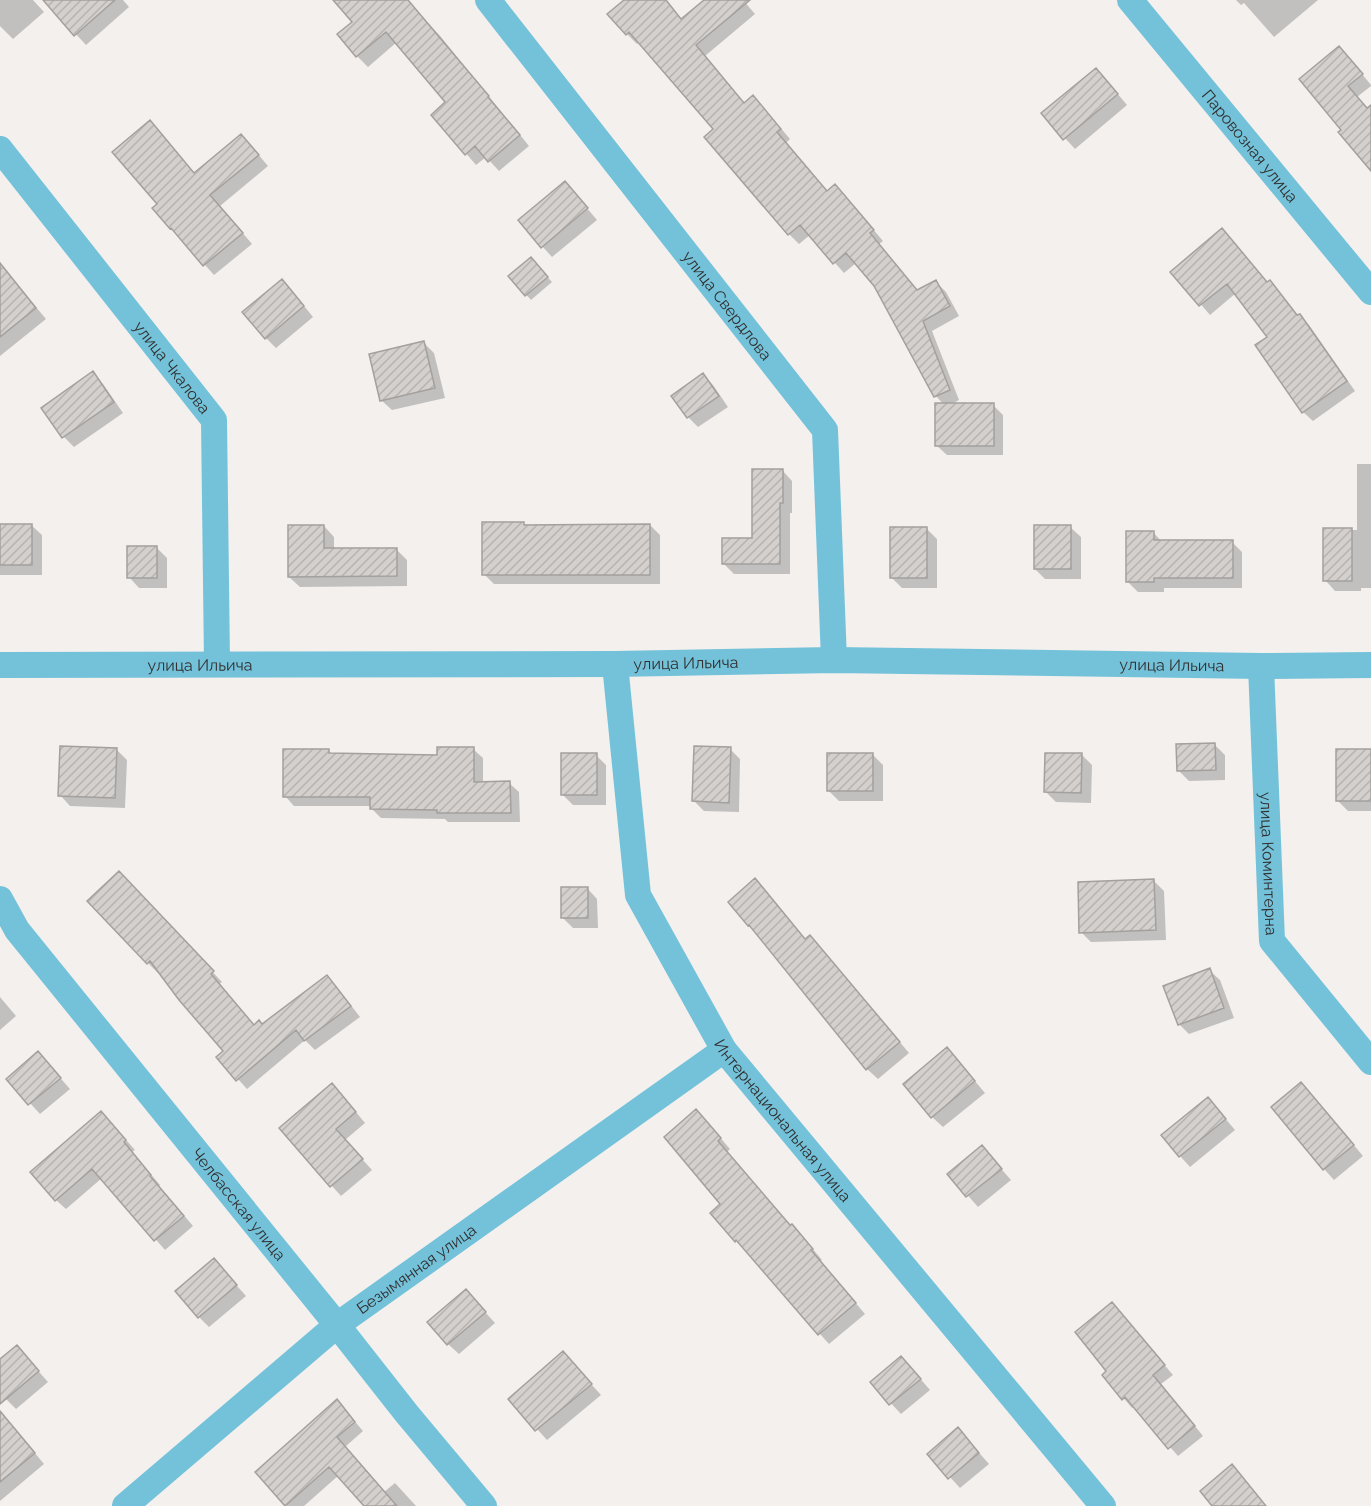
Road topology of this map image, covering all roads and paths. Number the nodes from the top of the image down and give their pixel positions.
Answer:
1 (488, 0) edge
2 (1130, 0) edge
3 (0, 150) edge
4 (1371, 292) edge
5 (834, 660) junction
6 (217, 664) junction
7 (615, 664) junction
8 (0, 665) edge
9 (1371, 665) edge
10 (1261, 666) junction
11 (0, 899) edge
12 (724, 1050) junction
13 (1371, 1062) edge
14 (337, 1325) junction
15 (125, 1506) edge
16 (484, 1506) edge
17 (1103, 1506) edge

1 - 5 street, улица Свердлова
2 - 4 street, Паровозная улица
3 - 6 street, улица Чкалова
5 - 7 street, улица Ильича
5 - 10 street, улица Ильича
6 - 7 street, улица Ильича
6 - 8 street, улица Ильича
7 - 12 street, Интернациональная улица
9 - 10 street, улица Ильича
10 - 13 street, улица Коминтерна
11 - 14 street, Челбасская улица
12 - 14 street, Безымянная улица
12 - 17 street, Интернациональная улица
14 - 15 street, Безымянная улица
14 - 16 street, Челбасская улица

